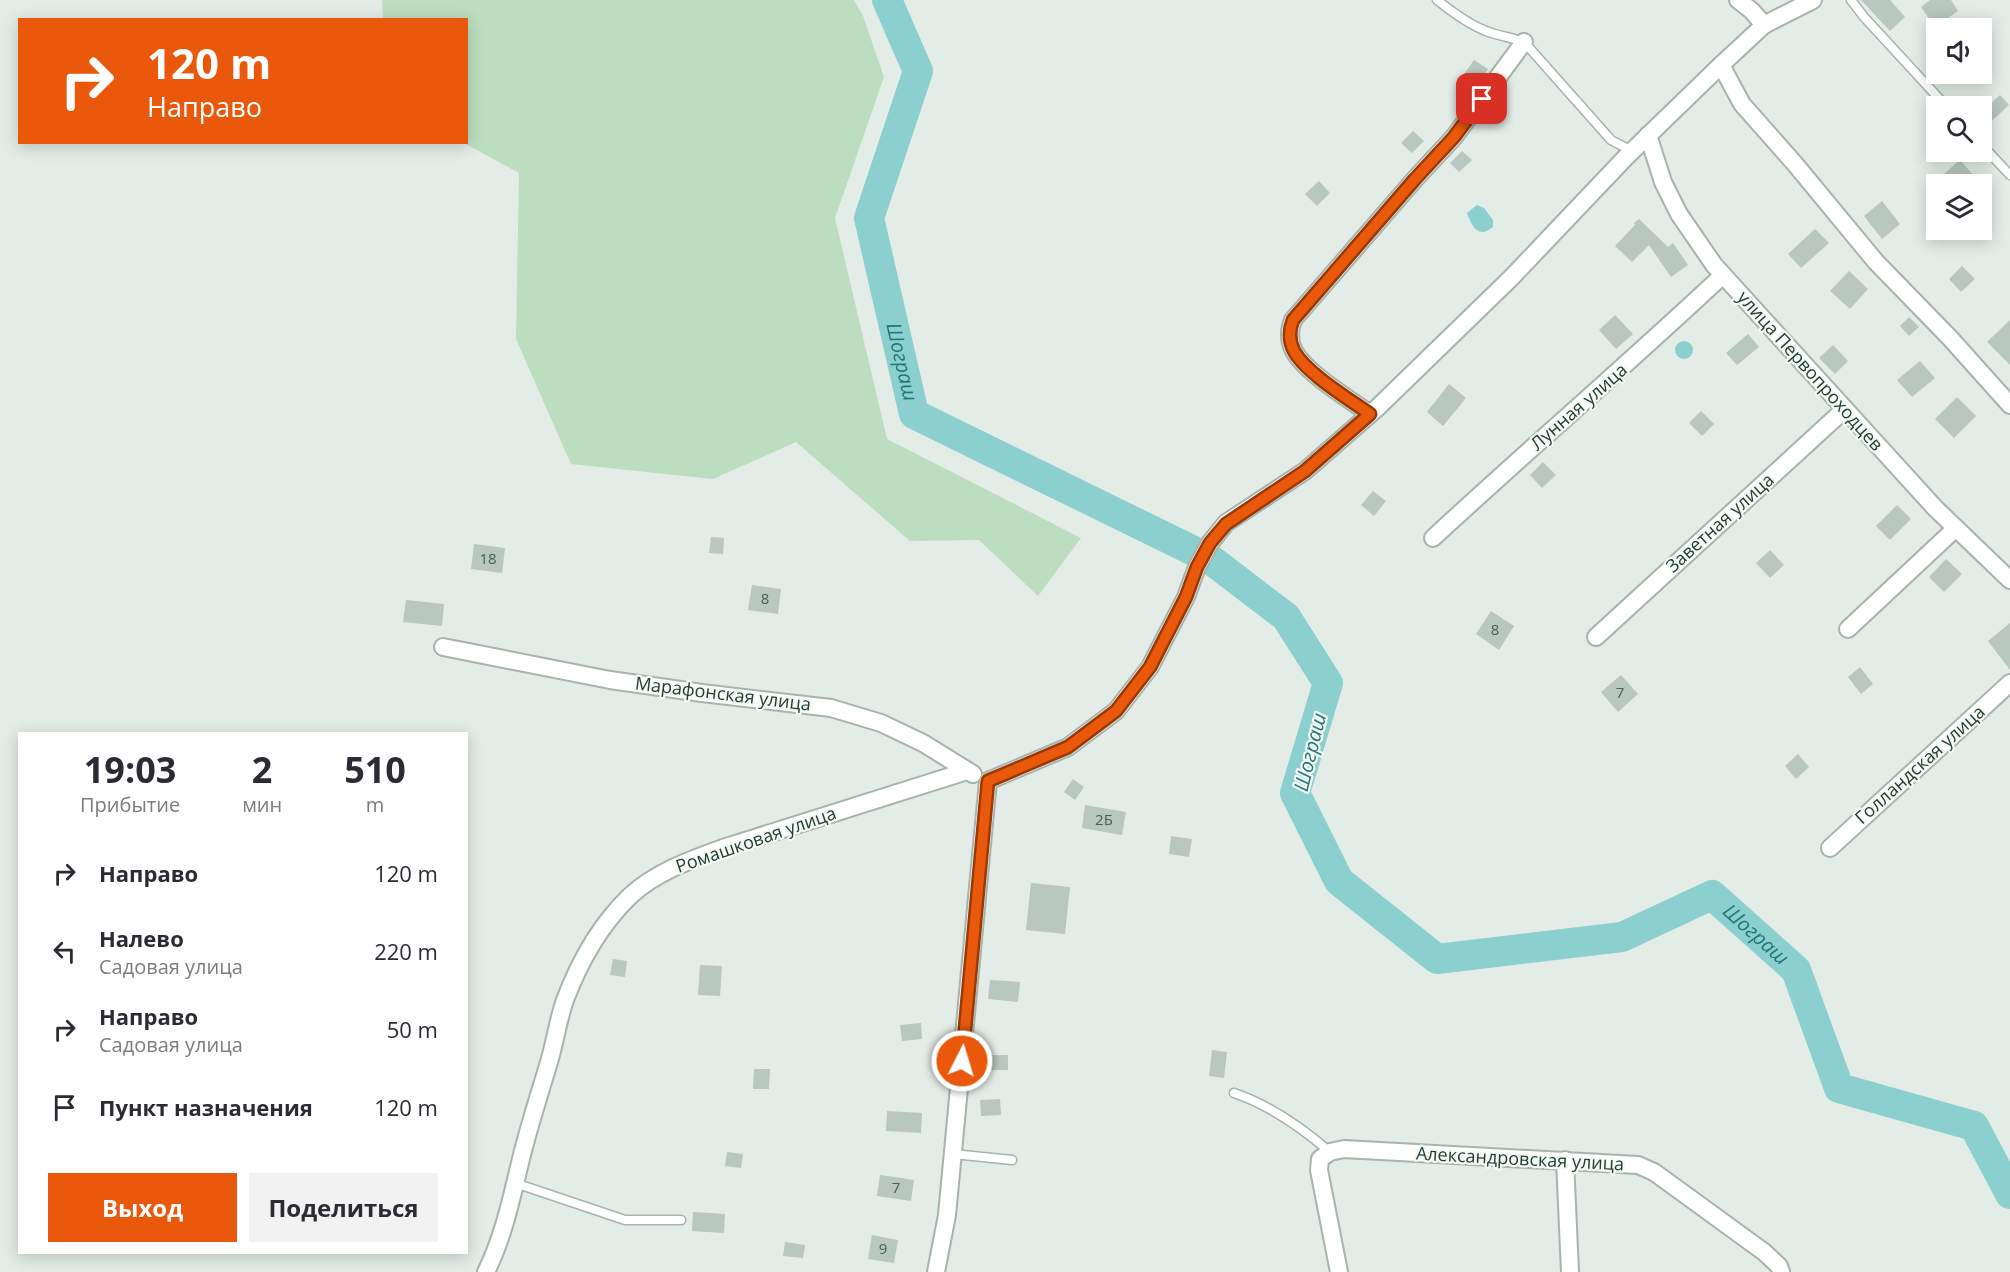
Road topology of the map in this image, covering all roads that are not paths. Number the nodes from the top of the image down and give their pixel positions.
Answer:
1 (1437, 0) edge
2 (1738, 0) edge
3 (1813, 0) edge
4 (1851, 0) edge
5 (1764, 26) junction
6 (1524, 42) junction
7 (1721, 65) junction
8 (1937, 96) edge
9 (1648, 135) junction
10 (1632, 151) junction
11 (1992, 156) edge
12 (2010, 176) edge
13 (1723, 275) junction
14 (2010, 405) edge
15 (1845, 410) junction
16 (1370, 414) junction
17 (1956, 528) junction
18 (1433, 538) dead end
19 (2010, 580) edge
20 (1848, 629) dead end
21 (1596, 637) dead end
22 (443, 647) dead end
23 (2010, 683) edge
24 (967, 771) junction
25 (988, 781) junction
26 (1830, 848) dead end
27 (1234, 1093) dead end
28 (1330, 1152) junction
29 (953, 1154) junction
30 (1012, 1160) dead end
31 (1565, 1161) junction
32 (515, 1183) junction
33 (681, 1220) dead end
34 (486, 1272) edge
35 (936, 1272) edge
36 (1339, 1272) edge
37 (1570, 1272) edge
38 (1781, 1272) edge

1 - 6 lane
2 - 5 street
3 - 5 street
4 - 8 lane
5 - 7 street
6 - 10 lane
6 - 16 street
7 - 9 street
7 - 14 street
9 - 10 street
9 - 13 street, улица Первопроходцев
10 - 16 street
11 - 12 lane
13 - 15 street, улица Первопроходцев
13 - 18 street, Лунная улица
15 - 17 street, улица Первопроходцев
15 - 21 street, Заветная улица
16 - 25 street
17 - 19 street, улица Первопроходцев
17 - 20 street
22 - 24 street, Марафонская улица
23 - 26 street, Голландская улица
24 - 25 street, Марафонская улица
24 - 32 street, Ромашковая улица
25 - 29 street
27 - 28 lane
28 - 31 street, Александровская улица
28 - 36 street
29 - 30 lane
29 - 35 street
31 - 37 street
31 - 38 street, Александровская улица
32 - 33 lane
32 - 34 street, Ромашковая улица

